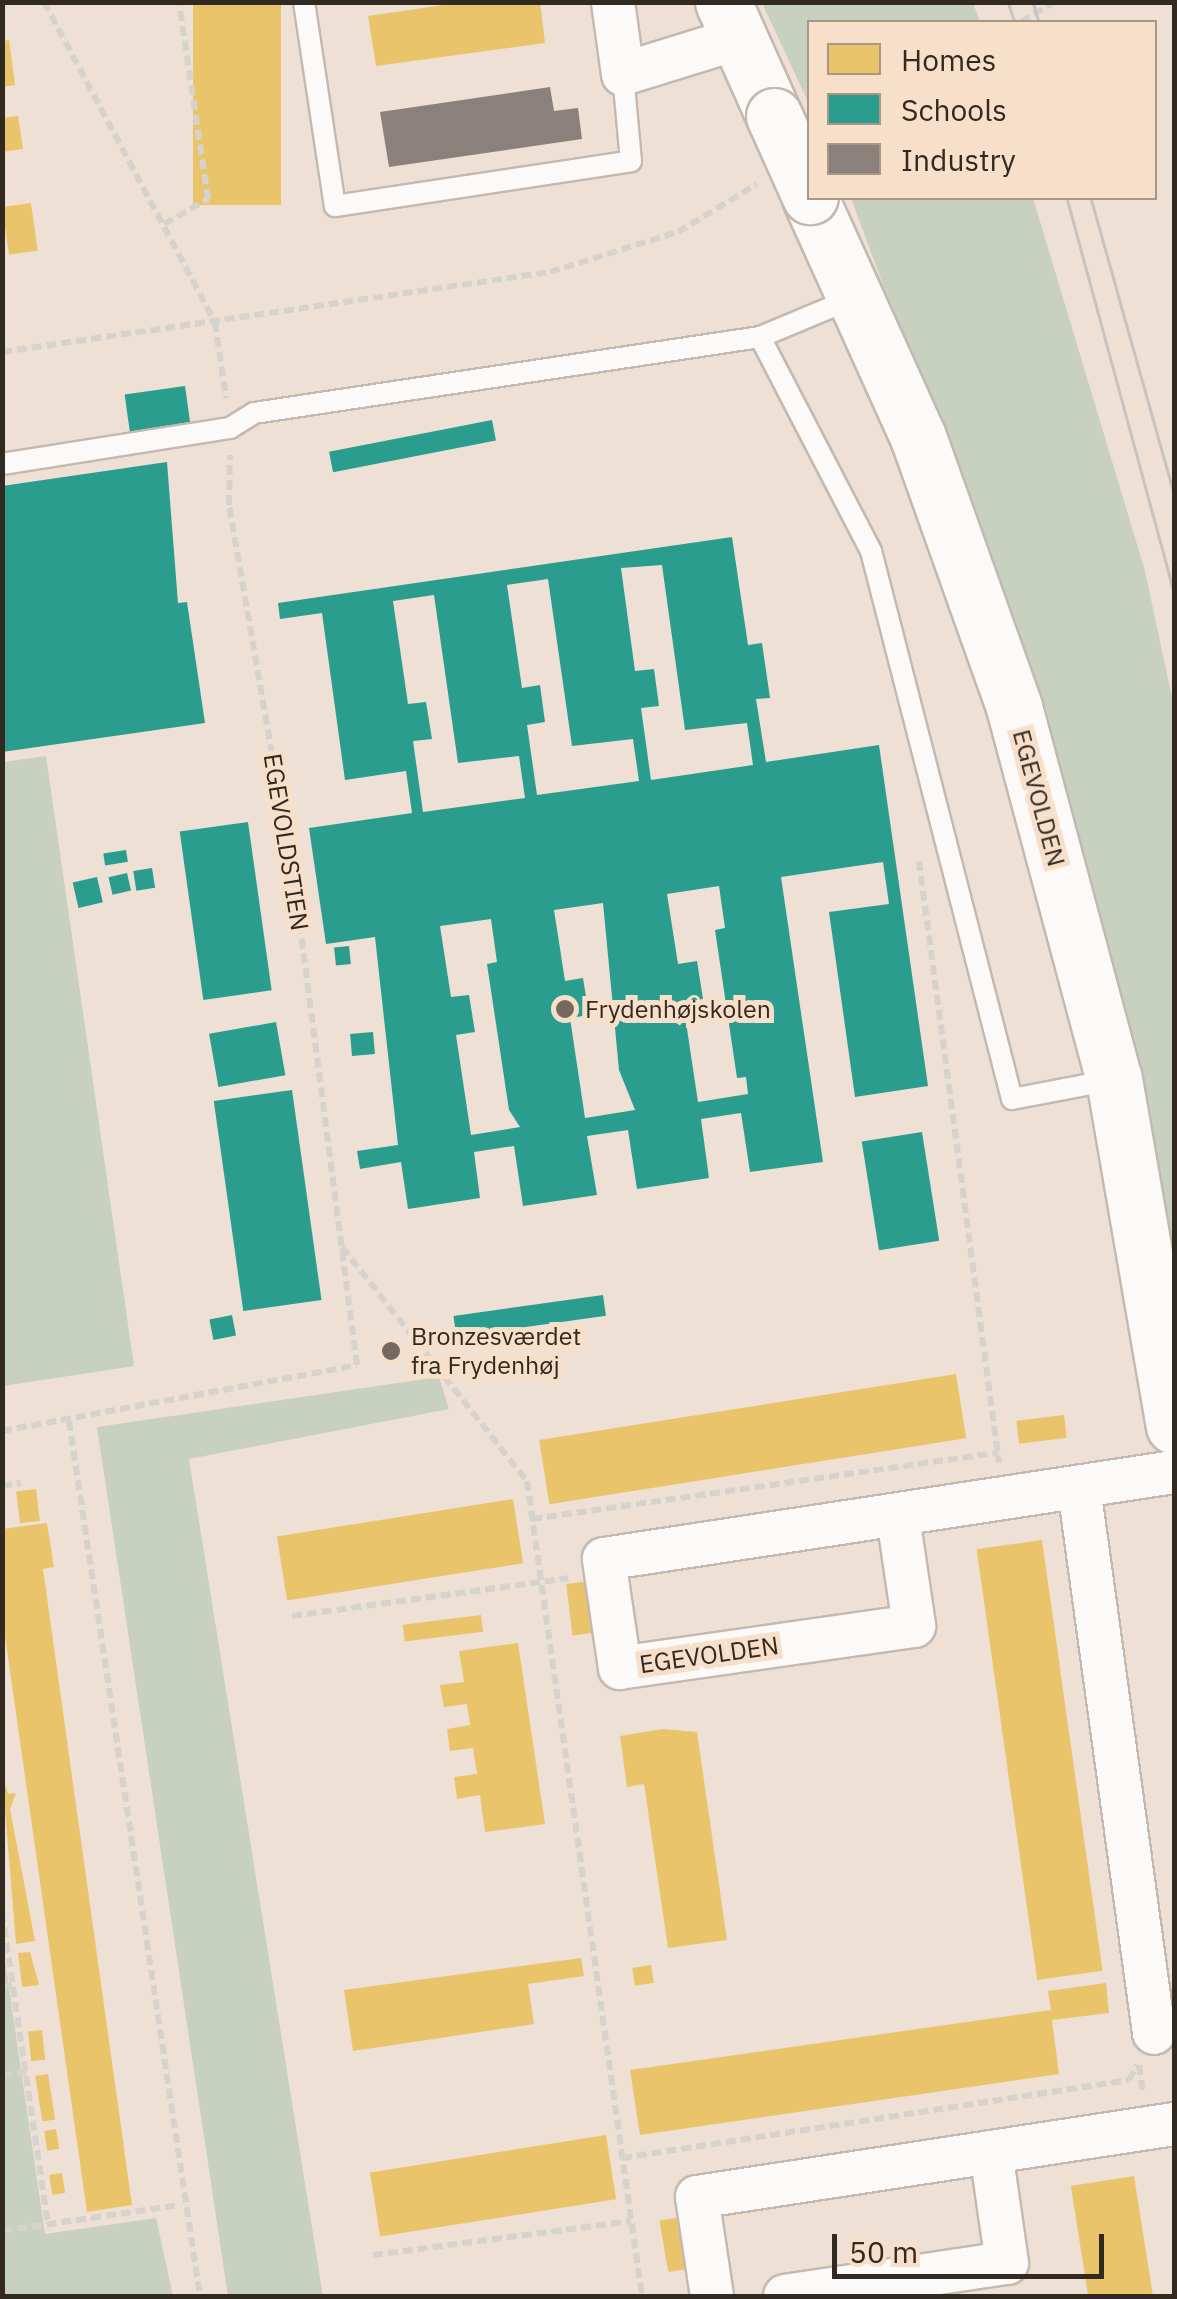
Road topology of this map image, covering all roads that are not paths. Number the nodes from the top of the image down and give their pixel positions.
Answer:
1 (304, 2) edge
2 (612, 2) edge
3 (731, 20) edge
4 (623, 74) junction
5 (805, 199) edge
6 (855, 297) junction
7 (760, 336) junction
8 (2, 464) edge
9 (1114, 1079) junction
10 (1174, 1426) edge
11 (1174, 1472) edge
12 (1079, 1488) junction
13 (898, 1517) junction
14 (1154, 2033) road end
15 (1174, 2126) edge
16 (990, 2152) junction
17 (712, 2296) edge
18 (785, 2296) edge

1 - 4 lane
2 - 4 street
3 - 4 street, EGEVOLDEN
3 - 5 street, EGEVOLDEN, bridge
5 - 6 street, EGEVOLDEN
6 - 7 lane
6 - 9 street, EGEVOLDEN
7 - 8 lane
7 - 9 lane
9 - 10 street, EGEVOLDEN
11 - 12 street, EGEVOLDEN
12 - 13 street, EGEVOLDEN
12 - 14 street
13 - 13 street, EGEVOLDEN
15 - 16 street
16 - 17 street
16 - 18 street

